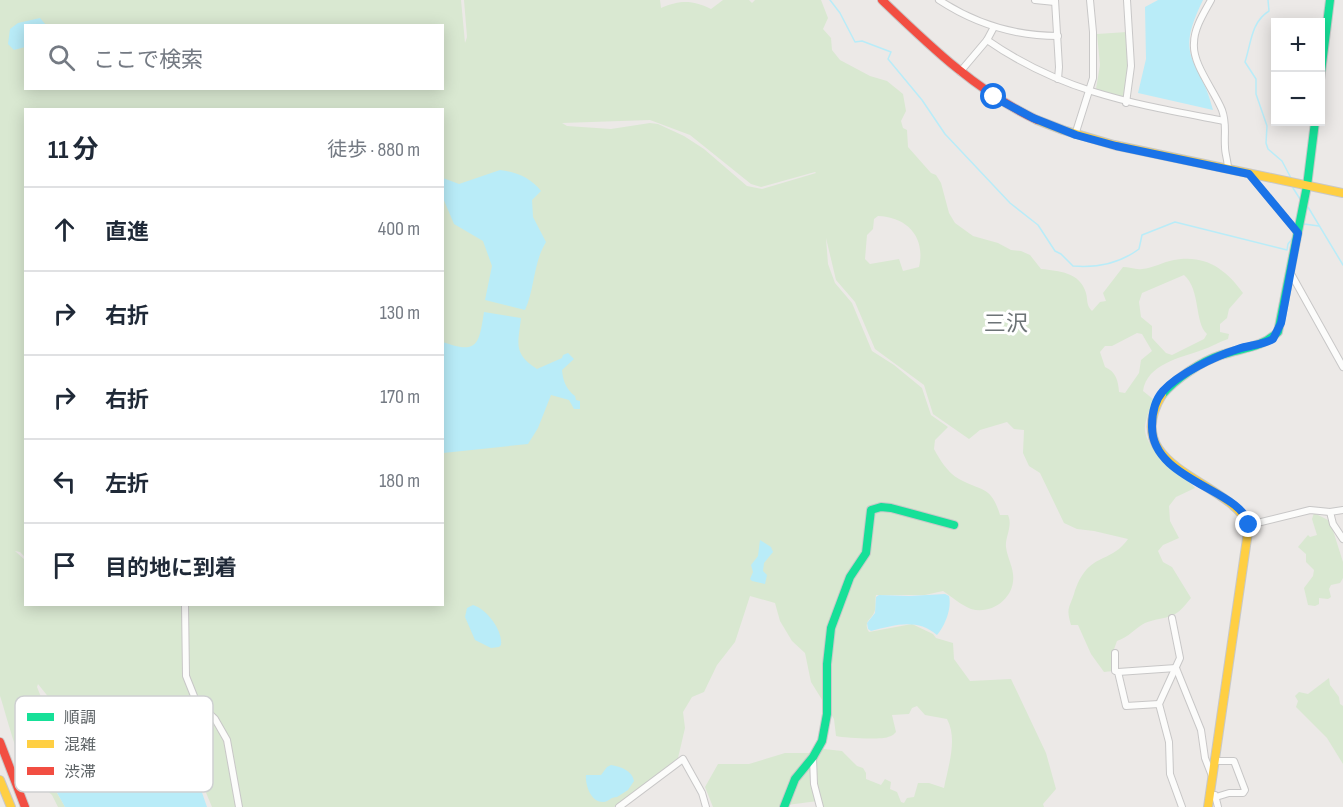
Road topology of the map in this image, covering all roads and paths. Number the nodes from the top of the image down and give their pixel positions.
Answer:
1 (882, 0) edge
2 (939, 0) edge
3 (1035, 0) edge
4 (1090, 0) edge
5 (1127, 0) edge
6 (1211, 0) edge
7 (1330, 0) edge
8 (1055, 1) edge
9 (994, 27) junction
10 (1058, 36) junction
11 (987, 40) junction
12 (960, 72) junction
13 (1321, 72) edge
14 (1058, 79) junction
15 (1090, 92) junction
16 (1126, 103) junction
17 (1224, 121) junction
18 (1314, 126) edge
19 (1076, 135) junction
20 (1228, 169) junction
21 (1249, 174) junction
22 (1307, 186) junction
23 (1343, 193) edge
24 (1298, 233) junction
25 (1290, 272) junction
26 (1343, 367) edge
27 (1343, 510) edge
28 (1330, 512) junction
29 (954, 525) dead end
30 (1249, 525) junction
31 (1343, 539) edge
32 (185, 606) edge
33 (1172, 618) dead end
34 (1115, 653) dead end
35 (1176, 668) junction
36 (1118, 672) junction
37 (194, 696) edge
38 (1159, 704) junction
39 (213, 717) edge
40 (0, 742) edge
41 (813, 757) junction
42 (1215, 761) junction
43 (1212, 776) junction
44 (0, 780) edge
45 (15, 781) edge
46 (19, 792) edge
47 (1213, 794) junction
48 (11, 807) edge
49 (25, 807) edge
50 (239, 807) edge
51 (619, 807) edge
52 (706, 807) edge
53 (784, 807) edge
54 (820, 807) edge
55 (1182, 807) edge
56 (1208, 807) edge
57 (1218, 807) edge

1 - 12 main road
2 - 9 street
3 - 8 street
4 - 15 street
5 - 16 street
6 - 17 street
7 - 13 main road
8 - 10 street
9 - 10 street
9 - 11 street
10 - 14 street
11 - 12 street
11 - 14 street
12 - 19 main road
14 - 15 street
15 - 16 street
15 - 19 street
16 - 17 street
17 - 20 street
18 - 22 main road
19 - 20 main road
20 - 21 main road
21 - 22 main road
21 - 24 street
22 - 23 main road
22 - 24 main road
24 - 25 main road
25 - 26 street
25 - 30 main road
27 - 28 street
28 - 30 street
28 - 31 street
29 - 41 main road
30 - 42 main road
32 - 37 street
33 - 35 street
34 - 36 street
35 - 36 street
35 - 38 street
35 - 43 street
36 - 38 street
38 - 55 street
39 - 50 street
40 - 45 main road
41 - 53 main road
41 - 54 street
42 - 43 main road
42 - 47 street
43 - 47 main road
44 - 48 main road
46 - 49 main road
47 - 56 main road
47 - 57 street
51 - 52 street

